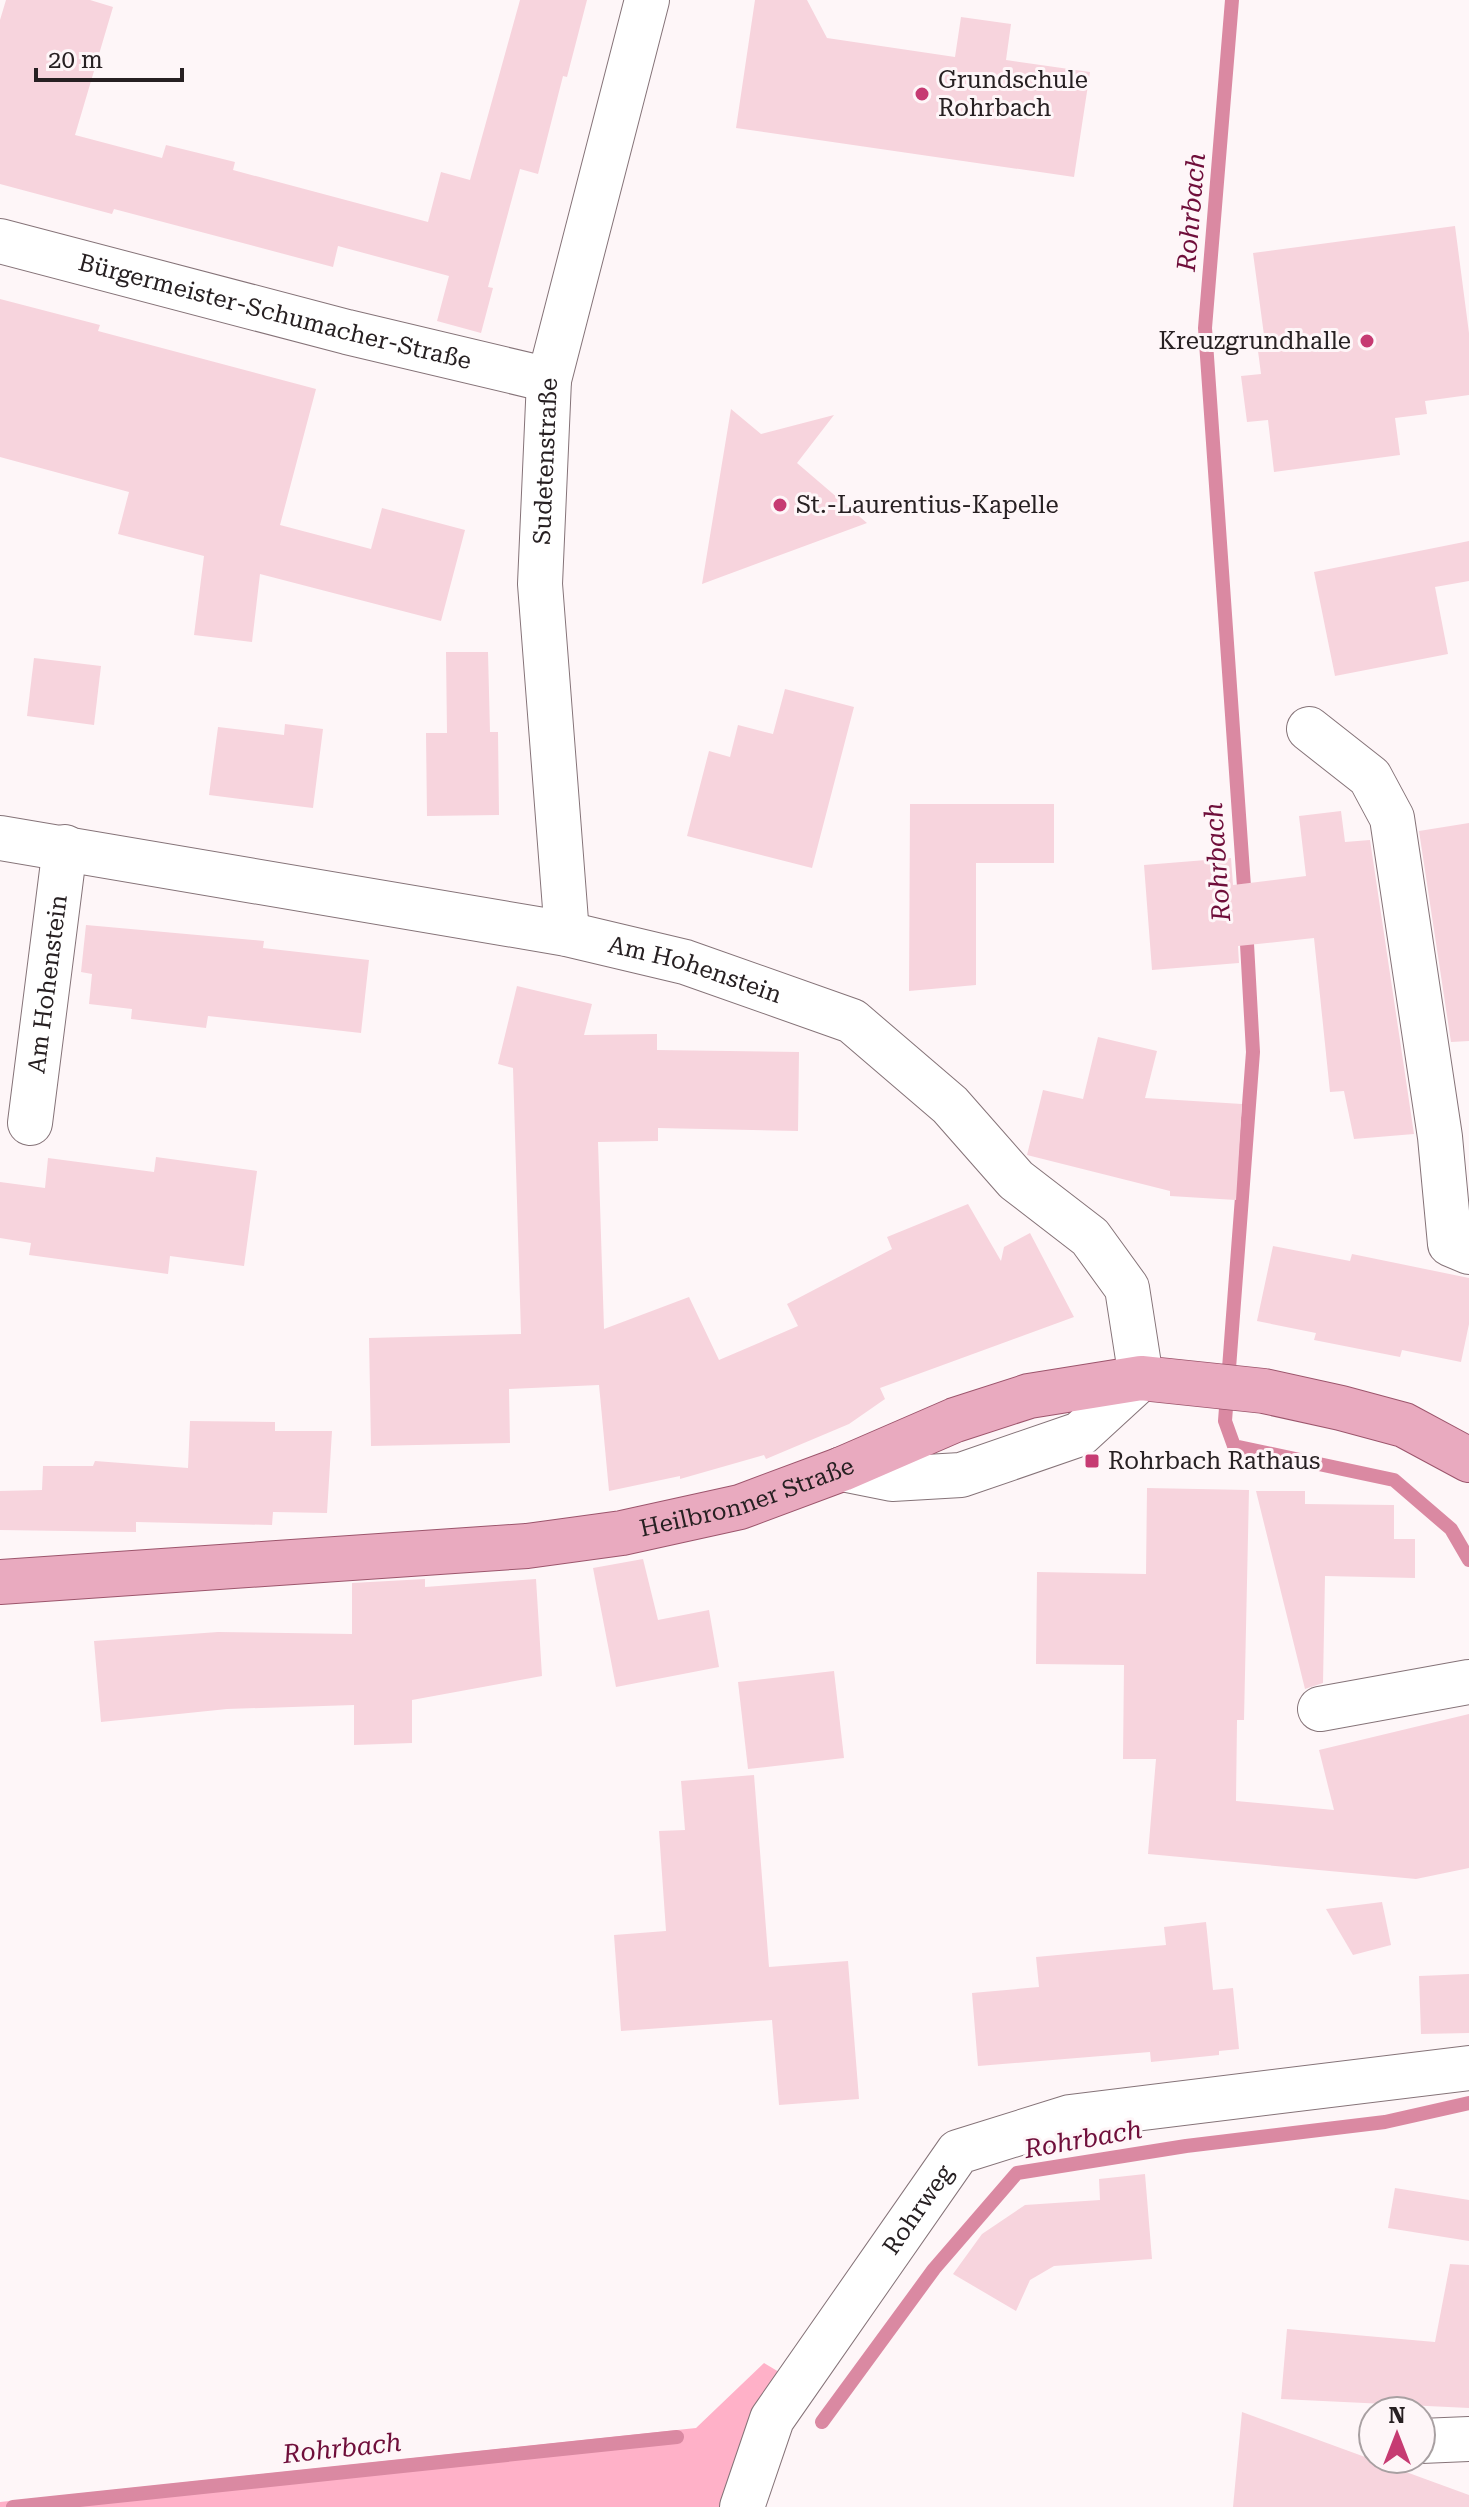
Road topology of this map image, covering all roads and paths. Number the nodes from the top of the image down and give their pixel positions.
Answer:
1 (647, 0) edge
2 (0, 241) edge
3 (549, 380) junction
4 (1309, 729) dead end
5 (0, 838) edge
6 (65, 847) junction
7 (567, 934) junction
8 (30, 1123) dead end
9 (1469, 1252) edge
10 (1141, 1378) junction
11 (1466, 1451) edge
12 (0, 1582) edge
13 (1469, 1682) edge
14 (1320, 1709) dead end
15 (1469, 2068) edge
16 (1469, 2439) edge
17 (1437, 2440) edge
18 (742, 2507) edge

1 - 3 street, Sudetenstraße
2 - 3 street, Bürgermeister-Schumacher-Straße
3 - 7 street, Sudetenstraße
4 - 9 street
5 - 6 street, Am Hohenstein
6 - 7 street, Am Hohenstein
6 - 8 street, Am Hohenstein
7 - 10 street, Am Hohenstein
10 - 11 main road, Heilbronner Straße
10 - 12 main road, Heilbronner Straße
13 - 14 street
15 - 18 street, Rohrweg
16 - 17 street

